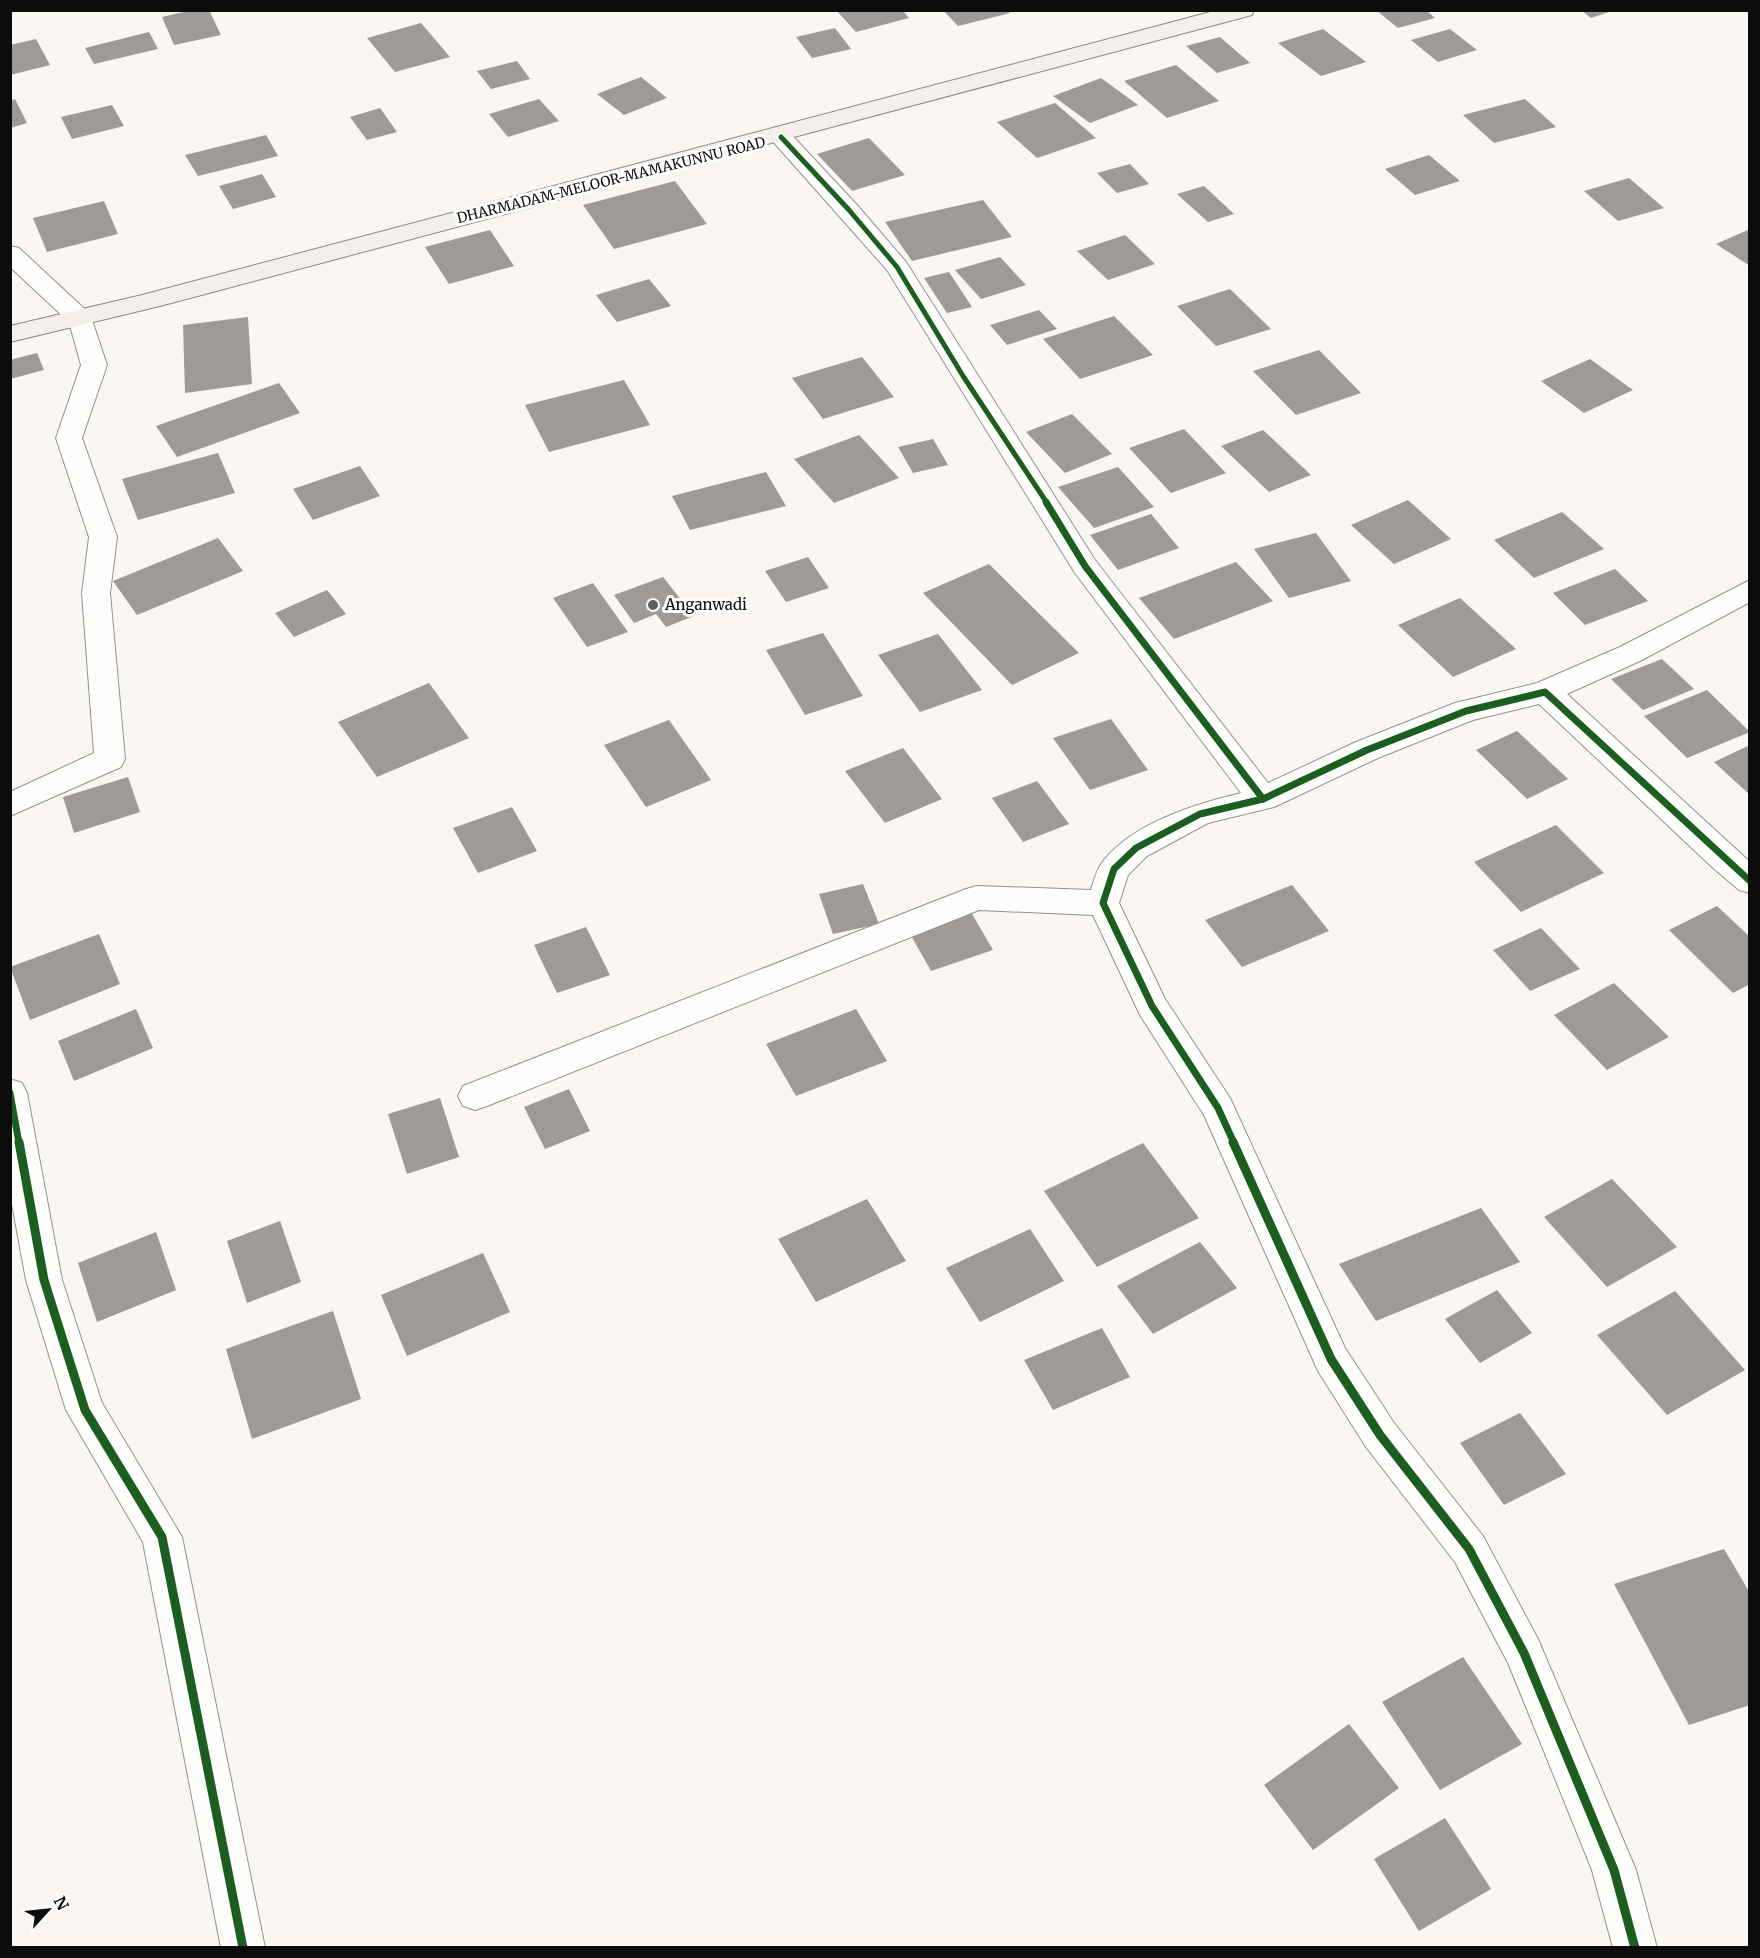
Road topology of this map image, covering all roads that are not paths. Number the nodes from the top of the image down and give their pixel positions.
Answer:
1 (1244, 10) edge
2 (781, 137) junction
3 (10, 253) edge
4 (81, 319) junction
5 (10, 334) edge
6 (1749, 590) edge
7 (1545, 692) junction
8 (1263, 799) junction
9 (10, 805) edge
10 (1749, 881) edge
11 (1103, 903) junction
12 (10, 1093) edge
13 (475, 1096) dead end
14 (243, 1947) edge
15 (1635, 1947) edge

1 - 2 main road, DHARMADAM-MELOOR-MAMAKUNNU ROAD
2 - 4 main road, DHARMADAM-MELOOR-MAMAKUNNU ROAD
2 - 8 street
3 - 4 street
4 - 5 main road, DHARMADAM-MELOOR-MAMAKUNNU ROAD
4 - 9 street
6 - 7 street
7 - 8 street
7 - 10 street
8 - 11 street
11 - 13 street
11 - 15 street
12 - 14 street

